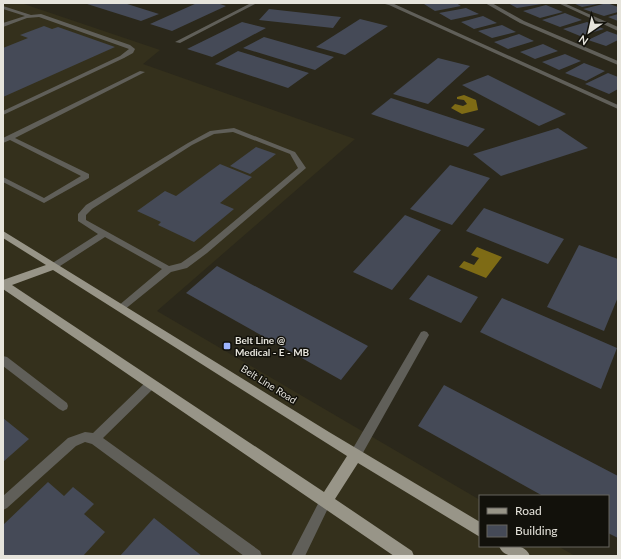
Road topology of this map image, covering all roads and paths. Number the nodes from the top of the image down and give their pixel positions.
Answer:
1 (255, 3) edge
2 (383, 3) edge
3 (488, 3) edge
4 (560, 3) edge
5 (3, 7) edge
6 (30, 16) junction
7 (3, 25) edge
8 (618, 29) edge
9 (178, 42) dead end
10 (618, 63) edge
11 (142, 72) dead end
12 (618, 107) edge
13 (3, 113) edge
14 (6, 139) edge
15 (3, 179) edge
16 (3, 234) edge
17 (104, 234) junction
18 (54, 266) junction
19 (168, 269) junction
20 (3, 284) edge
21 (121, 308) junction
22 (424, 335) dead end
23 (3, 360) edge
24 (151, 384) junction
25 (63, 406) dead end
26 (95, 439) junction
27 (356, 454) junction
28 (325, 502) junction
29 (3, 504) edge
30 (479, 529) edge
31 (508, 547) edge
32 (255, 556) edge
33 (298, 556) edge
34 (407, 556) edge
35 (523, 556) edge

1 - 9 lane
2 - 12 lane
3 - 10 street
4 - 8 lane
5 - 6 lane
6 - 7 lane
6 - 13 lane
11 - 14 lane
14 - 15 lane
16 - 18 main road, Belt Line Road
17 - 18 lane
17 - 19 lane
17 - 19 lane
18 - 20 main road
18 - 21 main road, Belt Line Road
19 - 21 lane
20 - 24 main road
21 - 27 main road, Belt Line Road
22 - 27 lane
23 - 25 lane
24 - 26 lane
24 - 28 main road
26 - 29 lane
26 - 32 lane
27 - 28 main road
27 - 30 main road, Belt Line Road
28 - 33 lane
28 - 34 main road
31 - 35 main road

